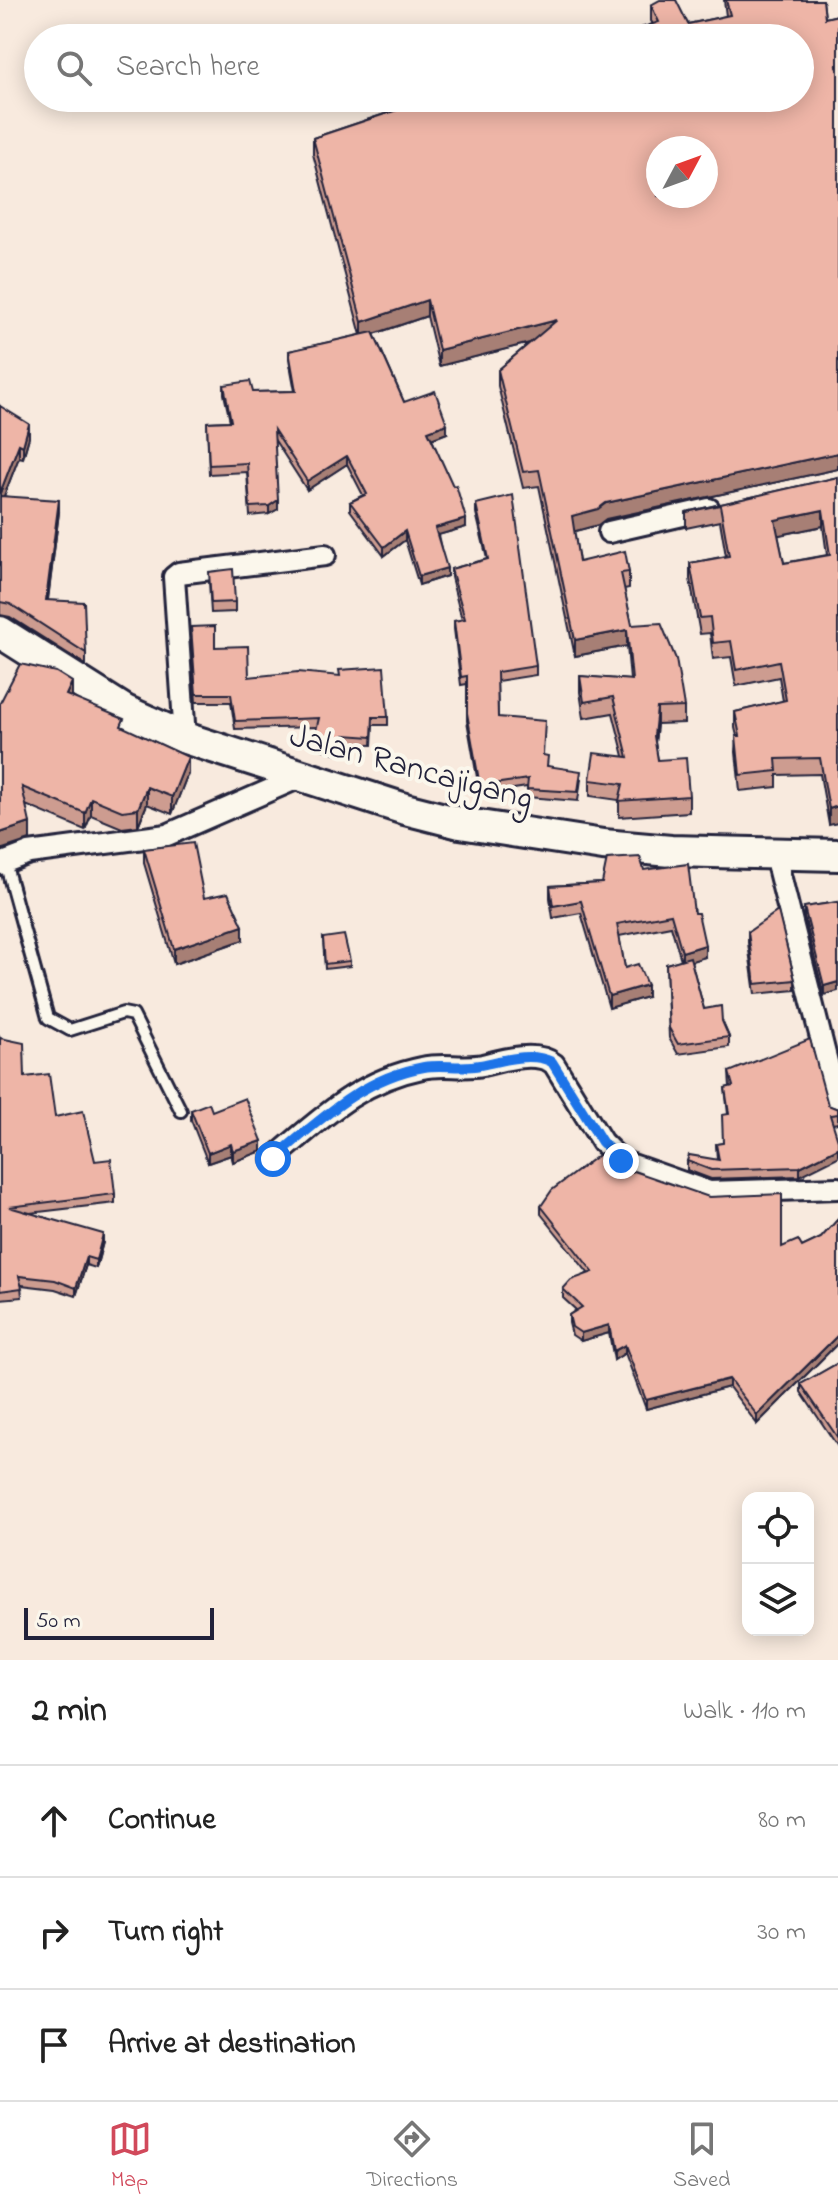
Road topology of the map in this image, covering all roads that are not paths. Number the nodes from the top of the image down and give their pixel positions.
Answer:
1 (731, 504) edge
2 (609, 532) dead end
3 (325, 555) dead end
4 (0, 632) edge
5 (185, 738) junction
6 (300, 777) junction
7 (775, 855) junction
8 (838, 855) edge
9 (3, 863) edge
10 (838, 1106) edge
11 (181, 1111) dead end
12 (273, 1159) dead end
13 (838, 1188) edge

1 - 2 street
3 - 5 street
4 - 5 main road, Jalan Rancajigang
5 - 6 main road, Jalan Rancajigang
6 - 7 main road, Jalan Rancajigang
6 - 9 street
7 - 8 main road, Jalan Rancajigang
7 - 10 street
9 - 11 lane
12 - 13 street

